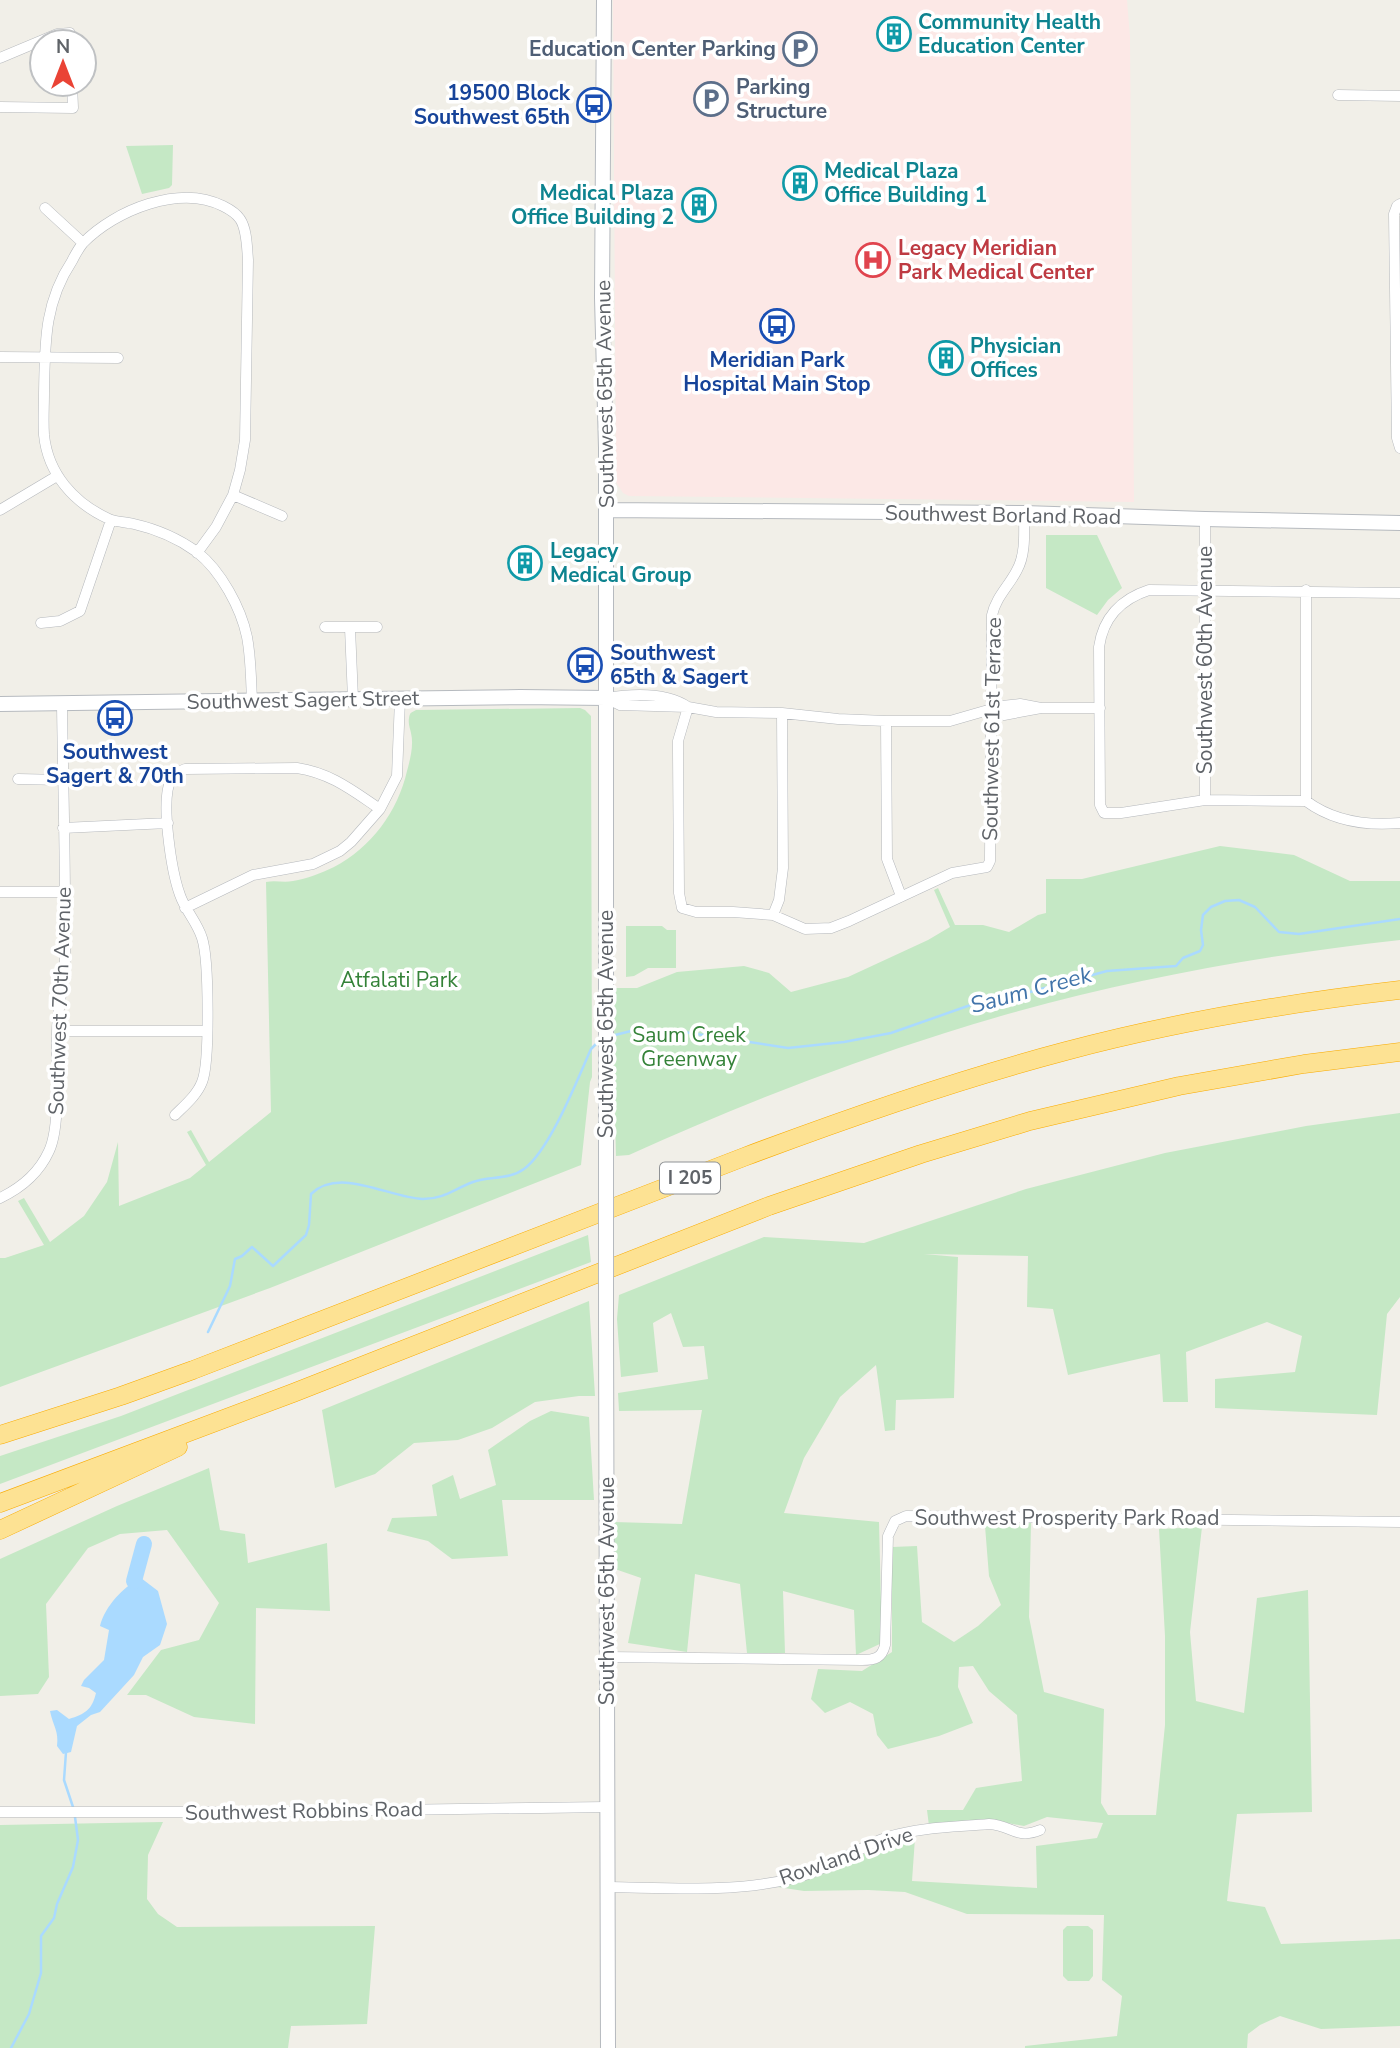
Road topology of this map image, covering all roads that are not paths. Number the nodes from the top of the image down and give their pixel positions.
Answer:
1 (604, 0) edge
2 (28, 46) edge
3 (0, 58) edge
4 (1338, 95) dead end
5 (1400, 96) edge
6 (73, 98) edge
7 (0, 107) edge
8 (1400, 204) edge
9 (45, 208) dead end
10 (83, 243) junction
11 (0, 357) edge
12 (45, 358) junction
13 (118, 358) dead end
14 (1400, 448) edge
15 (57, 476) junction
16 (233, 495) junction
17 (1, 510) edge
18 (607, 510) junction
19 (1024, 513) junction
20 (282, 516) dead end
21 (1205, 519) junction
22 (111, 520) junction
23 (1400, 523) edge
24 (197, 553) junction
25 (1204, 589) junction
26 (1306, 590) junction
27 (1400, 593) edge
28 (41, 623) dead end
29 (325, 627) dead end
30 (377, 627) dead end
31 (350, 628) junction
32 (606, 698) junction
33 (353, 699) junction
34 (400, 699) junction
35 (252, 701) junction
36 (62, 703) junction
37 (0, 704) edge
38 (688, 707) junction
39 (1100, 708) junction
40 (990, 710) junction
41 (782, 713) junction
42 (886, 721) junction
43 (18, 779) dead end
44 (63, 780) junction
45 (1205, 800) junction
46 (1306, 801) junction
47 (380, 809) junction
48 (168, 823) junction
49 (1400, 823) edge
50 (63, 828) junction
51 (0, 892) edge
52 (64, 892) junction
53 (901, 896) junction
54 (185, 908) junction
55 (773, 915) junction
56 (1400, 990) edge
57 (57, 1031) junction
58 (207, 1031) junction
59 (1400, 1052) edge
60 (175, 1115) dead end
61 (0, 1198) edge
62 (293, 1393) junction
63 (0, 1435) edge
64 (0, 1503) edge
65 (1400, 1522) edge
66 (0, 1530) edge
67 (607, 1657) junction
68 (607, 1807) junction
69 (0, 1812) edge
70 (1040, 1830) dead end
71 (608, 1887) junction
72 (608, 2048) edge

1 - 18 main road, Southwest 65th Avenue
2 - 3 street
4 - 5 street
6 - 7 street
8 - 14 street
9 - 10 street
10 - 12 street
10 - 16 street
11 - 12 street
12 - 13 street
12 - 15 street
15 - 17 street
15 - 22 street
16 - 20 street
16 - 24 street
18 - 19 main road, Southwest Borland Road
18 - 32 main road, Southwest 65th Avenue
19 - 21 main road, Southwest Borland Road
19 - 40 street, Southwest 61st Terrace
21 - 23 main road, Southwest Borland Road
21 - 25 street, Southwest 60th Avenue
22 - 24 street
22 - 28 street
24 - 35 street
25 - 26 street
25 - 39 street
25 - 45 street, Southwest 60th Avenue
26 - 27 street
26 - 46 street
29 - 31 street
30 - 31 street
31 - 33 street
32 - 34 main road, Southwest Sagert Street
32 - 38 street, Southwest Sagert Street
32 - 67 main road, Southwest 65th Avenue, bridge
33 - 34 main road, Southwest Sagert Street
33 - 35 main road, Southwest Sagert Street
34 - 47 street
35 - 36 main road, Southwest Sagert Street
36 - 37 main road, Southwest Sagert Street
36 - 44 street, Southwest 70th Avenue
38 - 41 street, Southwest Sagert Street
38 - 55 street
39 - 40 street, Southwest Sagert Street
39 - 45 street
40 - 42 street, Southwest Sagert Street
40 - 53 street, Southwest 61st Terrace
41 - 42 street, Southwest Sagert Street
41 - 55 street
42 - 53 street
43 - 44 street
44 - 50 street, Southwest 70th Avenue
45 - 46 street
46 - 49 street
47 - 48 street
47 - 54 street
48 - 50 street
48 - 54 street
50 - 52 street, Southwest 70th Avenue
51 - 52 street
52 - 57 street, Southwest 70th Avenue
53 - 55 street
54 - 58 street
56 - 63 highway, I 205
57 - 58 street
57 - 61 street, Southwest 70th Avenue
58 - 60 street
59 - 62 highway, I 205
62 - 64 highway
62 - 66 highway
65 - 67 street, Southwest Prosperity Park Road
67 - 68 main road, Southwest 65th Avenue
68 - 69 street, Southwest Robbins Road
68 - 71 main road, Southwest 65th Avenue
70 - 71 street, Rowland Drive
71 - 72 main road, Southwest 65th Avenue

